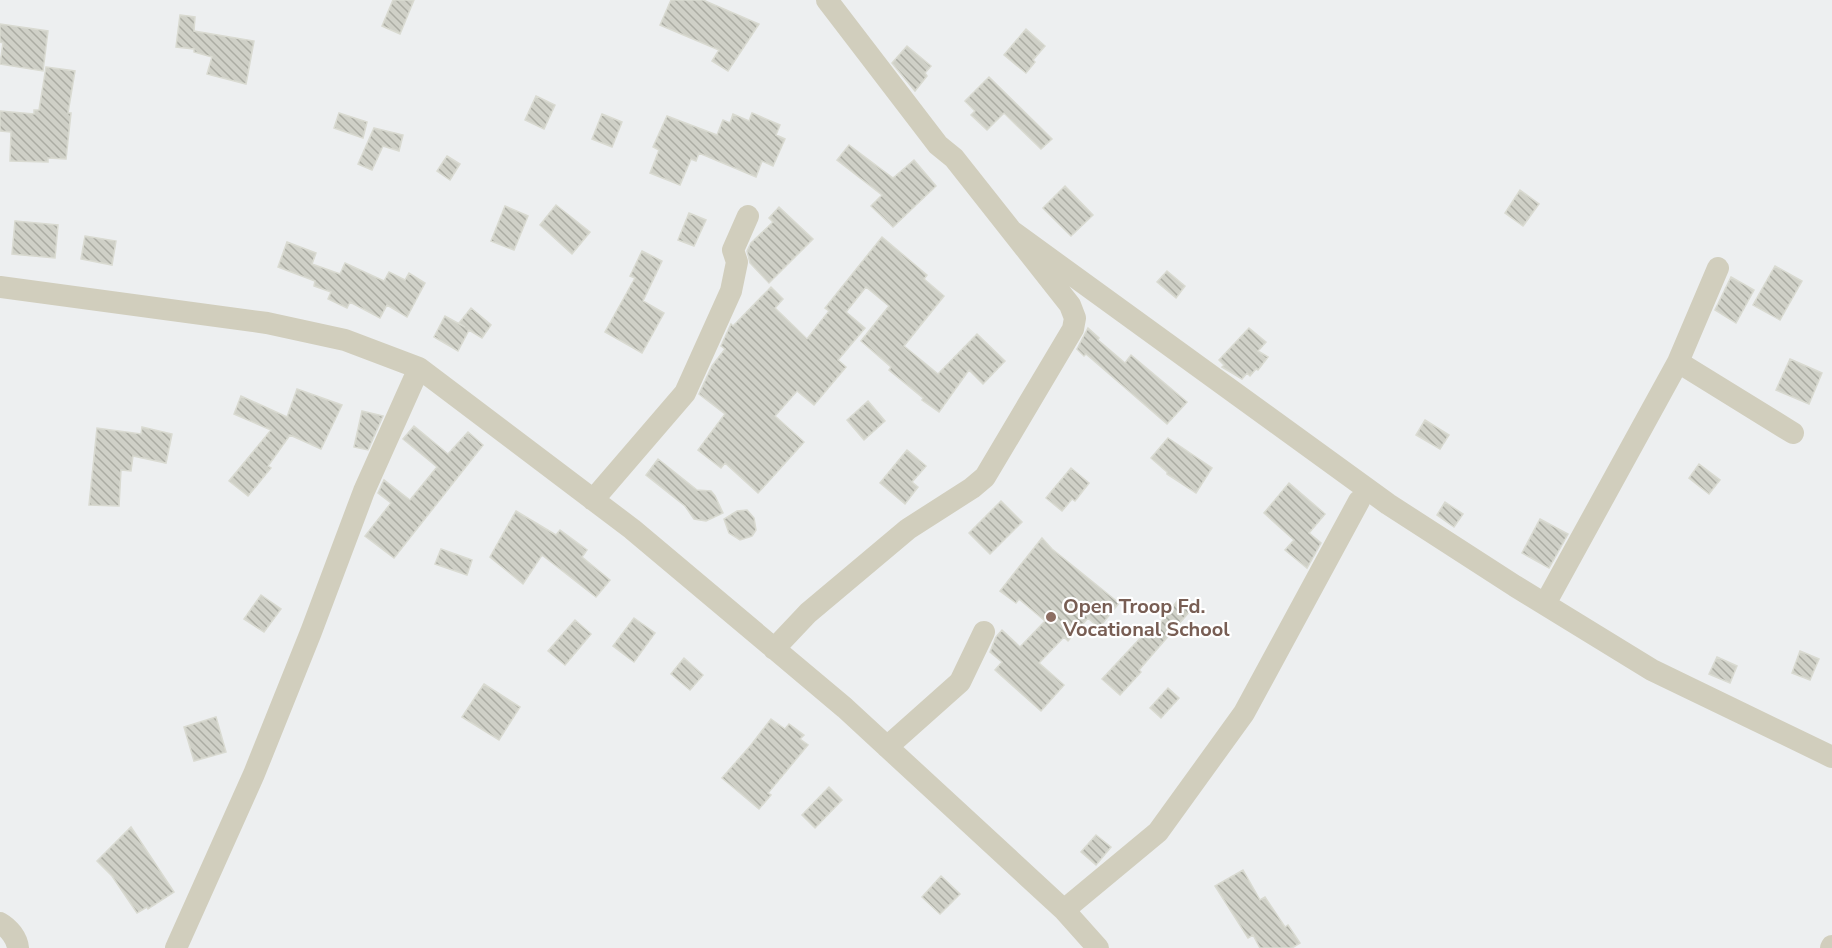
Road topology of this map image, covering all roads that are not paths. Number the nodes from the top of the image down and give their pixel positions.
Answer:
1 (827, 0) edge
2 (748, 216) dead end
3 (1013, 232) junction
4 (1718, 268) dead end
5 (0, 287) edge
6 (1678, 362) junction
7 (419, 368) junction
8 (1793, 433) dead end
9 (593, 501) junction
10 (1359, 501) dead end
11 (1545, 604) junction
12 (984, 632) dead end
13 (774, 649) junction
14 (887, 747) junction
15 (1832, 757) edge
16 (1064, 910) junction
17 (0, 923) edge
18 (18, 948) edge
19 (176, 948) edge
20 (1098, 948) edge

1 - 3 street
2 - 9 street
3 - 11 street
3 - 13 street
4 - 6 street
5 - 7 street
6 - 8 street
6 - 11 street
7 - 9 street
7 - 19 street
9 - 13 street
10 - 16 street
11 - 15 street
12 - 14 street
13 - 14 street
14 - 16 street
16 - 20 street
17 - 18 street

